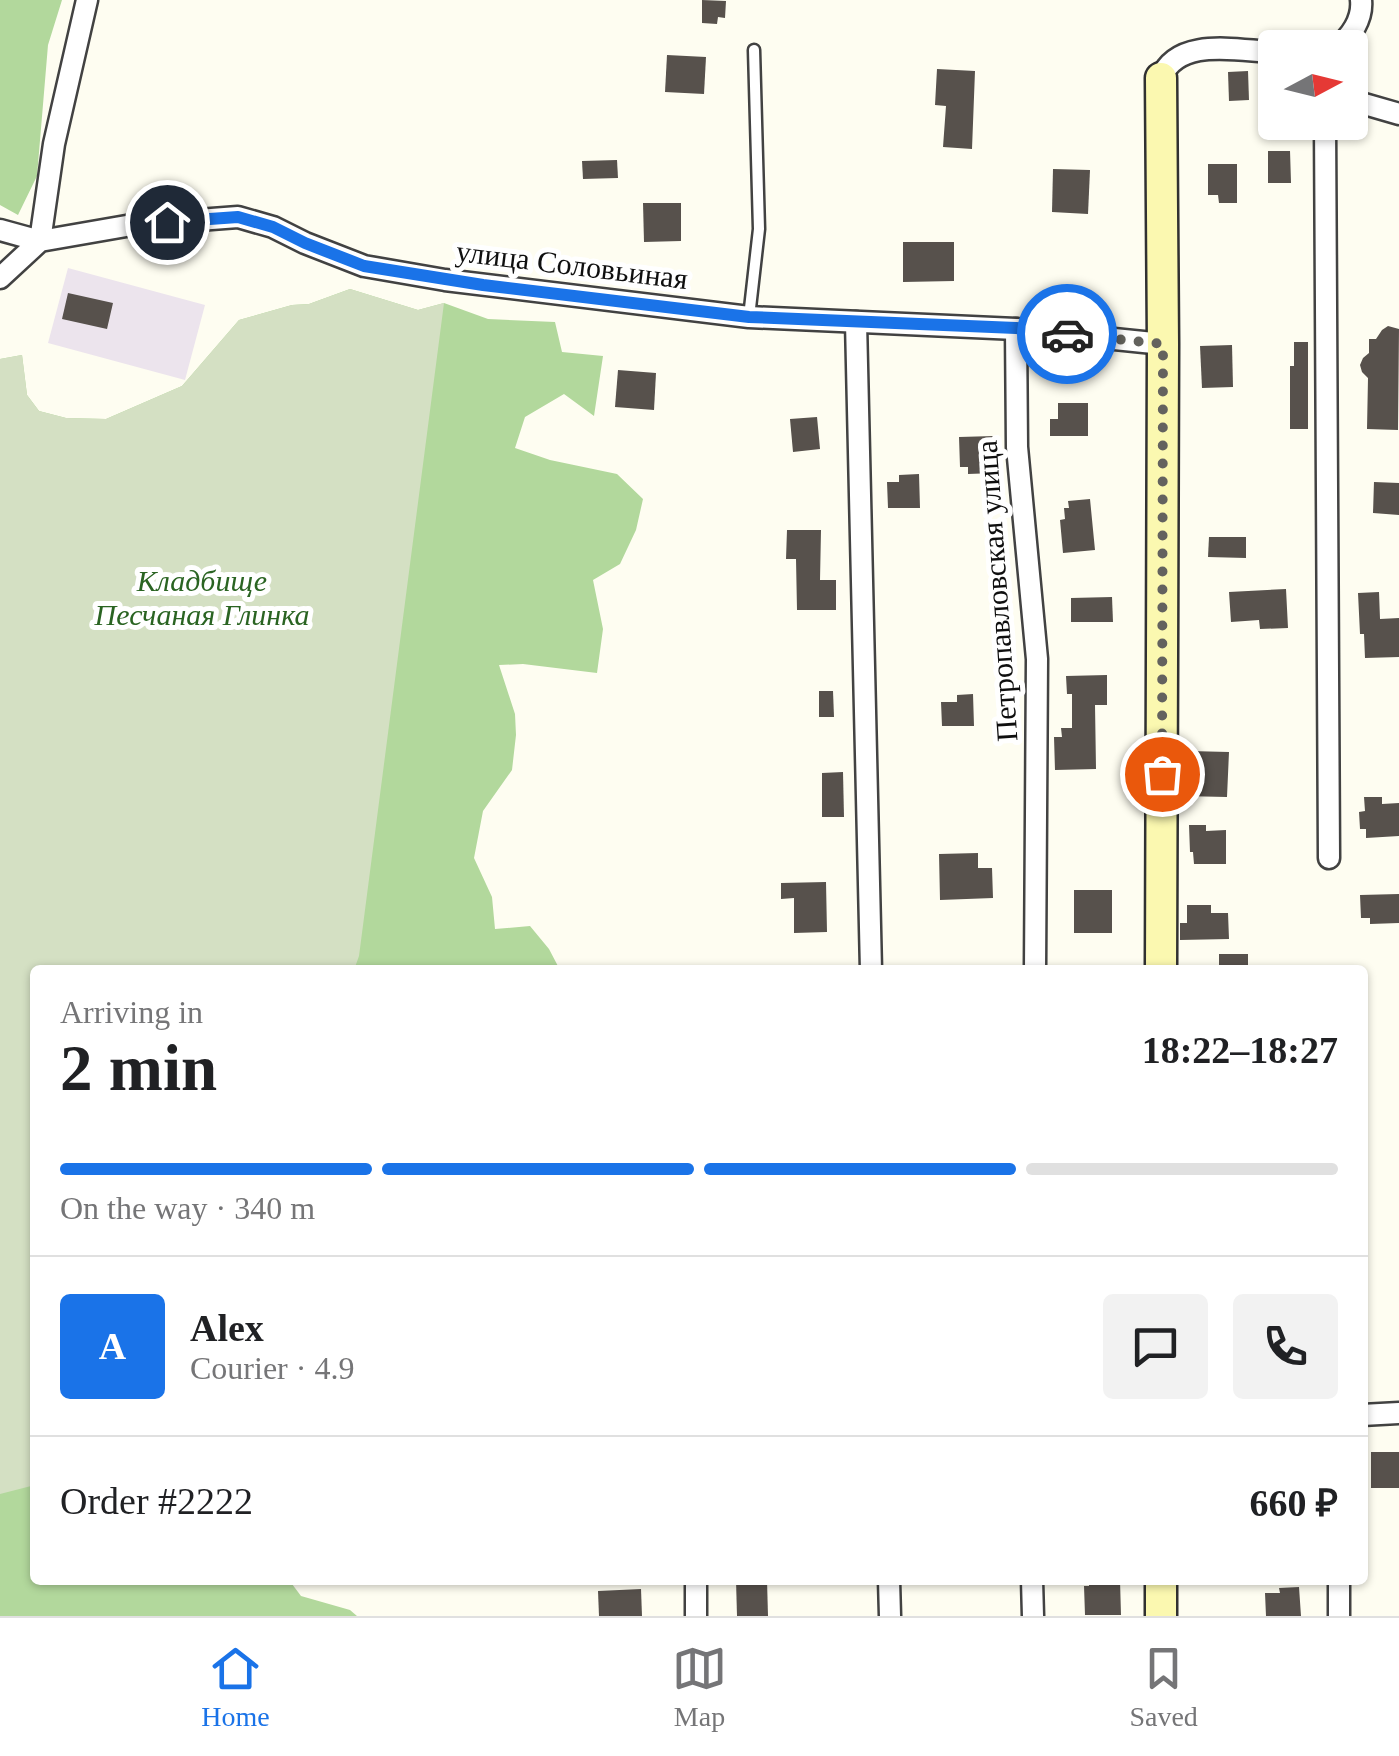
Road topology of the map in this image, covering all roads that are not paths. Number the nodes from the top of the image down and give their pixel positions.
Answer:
1 (87, 0) edge
2 (1361, 0) edge
3 (1352, 30) edge
4 (754, 50) dead end
5 (1258, 51) edge
6 (1161, 78) joint
7 (1368, 105) edge
8 (1399, 114) edge
9 (1325, 140) edge
10 (0, 230) edge
11 (40, 241) junction
12 (0, 278) edge
13 (749, 317) junction
14 (856, 322) junction
15 (1016, 328) junction
16 (1163, 344) junction
17 (1329, 858) dead end
18 (870, 965) edge
19 (1036, 965) edge
20 (1161, 965) edge
21 (1399, 1414) edge
22 (1368, 1415) edge
23 (696, 1585) edge
24 (889, 1585) edge
25 (1032, 1585) edge
26 (1161, 1585) edge
27 (1339, 1585) edge
28 (696, 1616) edge
29 (890, 1616) edge
30 (1032, 1616) edge
31 (1161, 1616) edge
32 (1339, 1616) edge

1 - 11 street
2 - 3 street
4 - 13 lane
5 - 6 street
6 - 16 street
7 - 8 street
9 - 17 street
10 - 11 street
11 - 12 street
11 - 13 street, улица Соловьиная
13 - 14 street, улица Соловьиная
14 - 15 street, улица Соловьиная
14 - 18 street
15 - 16 street, улица Соловьиная
15 - 19 street, Петропавловская улица
16 - 20 street
21 - 22 street
23 - 28 street
24 - 29 street
25 - 30 street
26 - 31 street
27 - 32 street

